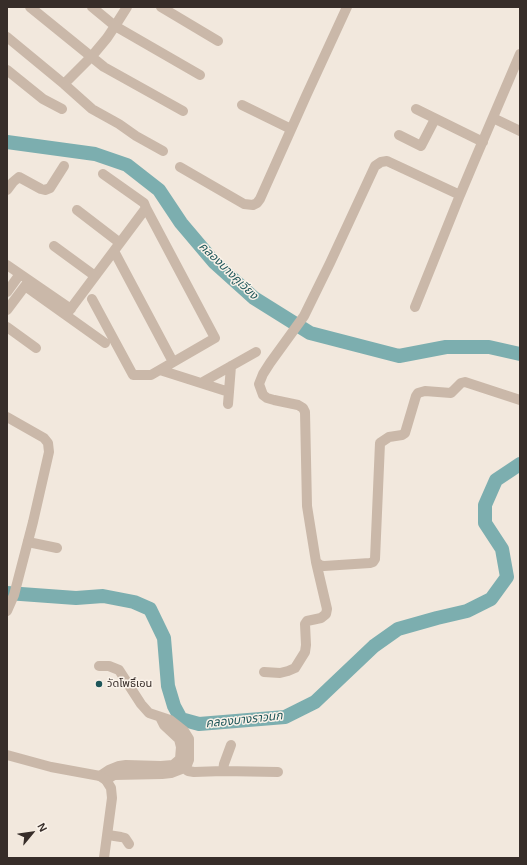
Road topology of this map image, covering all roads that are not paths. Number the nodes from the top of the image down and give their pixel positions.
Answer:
1 (30, 7) edge
2 (92, 7) edge
3 (127, 7) edge
4 (161, 7) edge
5 (347, 7) edge
6 (116, 26) junction
7 (7, 37) edge
8 (218, 41) dead end
9 (520, 54) edge
10 (92, 56) junction
11 (7, 70) edge
12 (200, 75) dead end
13 (64, 84) junction
14 (242, 105) dead end
15 (62, 109) dead end
16 (416, 109) dead end
17 (183, 111) dead end
18 (435, 118) junction
19 (493, 118) junction
20 (291, 129) junction
21 (520, 131) edge
22 (399, 135) dead end
23 (483, 142) junction
24 (163, 151) dead end
25 (64, 166) dead end
26 (180, 167) dead end
27 (103, 174) dead end
28 (7, 190) edge
29 (460, 195) junction
30 (146, 208) junction
31 (77, 210) dead end
32 (120, 242) junction
33 (54, 246) dead end
34 (114, 251) junction
35 (7, 265) edge
36 (20, 274) junction
37 (95, 276) junction
38 (27, 283) junction
39 (7, 292) edge
40 (92, 299) dead end
41 (415, 307) dead end
42 (7, 310) edge
43 (68, 312) junction
44 (7, 327) edge
45 (105, 342) dead end
46 (36, 348) dead end
47 (256, 352) dead end
48 (173, 362) junction
49 (231, 366) junction
50 (160, 370) junction
51 (201, 383) junction
52 (229, 392) junction
53 (520, 400) edge
54 (228, 404) dead end
55 (8, 421) edge
56 (28, 542) junction
57 (57, 548) dead end
58 (316, 562) junction
59 (7, 611) edge
60 (99, 666) dead end
61 (264, 672) dead end
62 (160, 717) junction
63 (231, 744) dead end
64 (7, 755) edge
65 (184, 768) junction
66 (223, 771) junction
67 (278, 772) dead end
68 (103, 778) junction
69 (108, 835) junction
70 (129, 844) dead end
71 (104, 858) edge

1 - 10 street
2 - 6 street
3 - 6 street
4 - 8 street
5 - 20 street
6 - 10 street
6 - 12 street
7 - 13 street
9 - 19 street
10 - 13 street
10 - 17 street
11 - 15 street
13 - 24 street
14 - 20 street
16 - 18 street
18 - 22 street
18 - 23 street
19 - 21 street
19 - 23 street
20 - 26 street
23 - 29 street
25 - 28 street
27 - 30 street
29 - 41 street
29 - 58 street
30 - 32 street
30 - 48 street
31 - 32 street
32 - 34 street
33 - 37 street
34 - 37 street
34 - 48 street
35 - 36 street
36 - 38 street
36 - 39 street
37 - 43 street
38 - 42 street
38 - 43 street
40 - 50 street
43 - 45 street
44 - 46 street
47 - 49 street
48 - 50 street
49 - 51 street
49 - 52 street
50 - 51 street
51 - 52 street
52 - 54 street
53 - 58 street
55 - 56 street
56 - 57 street
56 - 59 street
58 - 61 street
60 - 62 street
62 - 65 street
62 - 68 street
63 - 66 street
64 - 68 street
65 - 66 street
65 - 68 street
66 - 67 street
68 - 69 street
69 - 70 street
69 - 71 street

